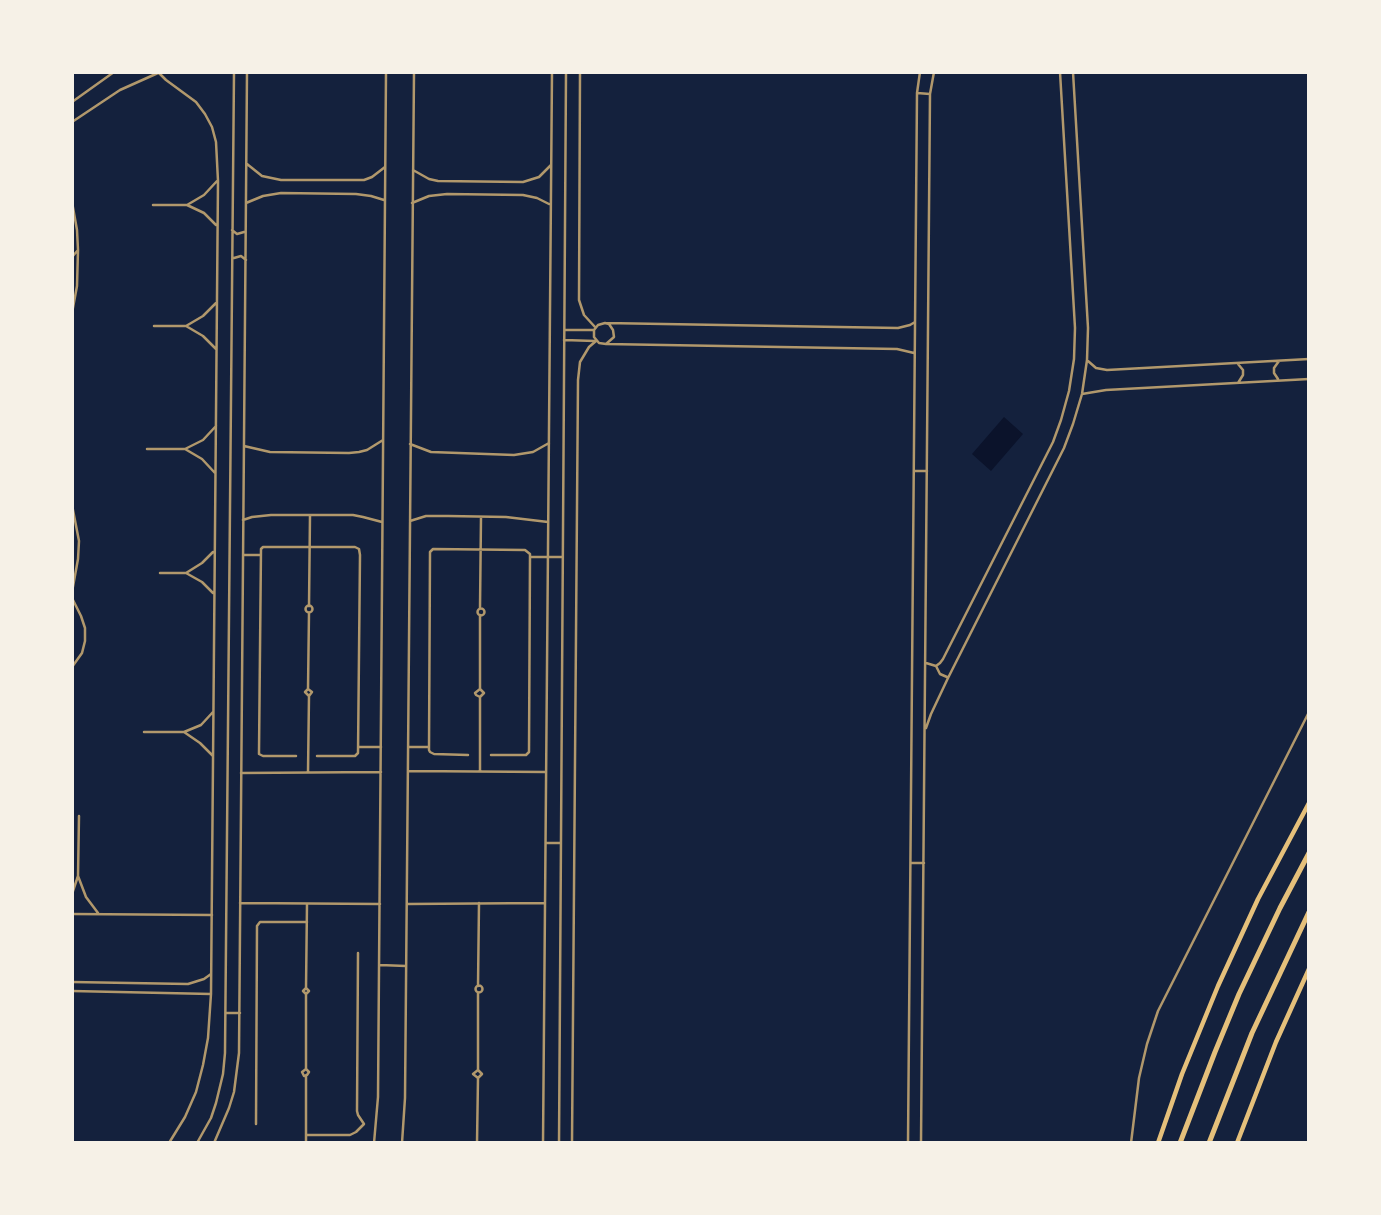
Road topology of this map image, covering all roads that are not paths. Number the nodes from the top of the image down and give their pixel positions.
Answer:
1 (114, 72) edge
2 (158, 72) edge
3 (167, 72) edge
4 (234, 72) edge
5 (247, 72) edge
6 (386, 72) edge
7 (414, 72) edge
8 (552, 72) edge
9 (566, 72) edge
10 (580, 72) edge
11 (920, 72) edge
12 (934, 72) edge
13 (1060, 72) edge
14 (1073, 72) edge
15 (917, 93) junction
16 (930, 94) junction
17 (72, 102) edge
18 (72, 122) edge
19 (246, 164) junction
20 (551, 165) junction
21 (385, 167) junction
22 (413, 170) junction
23 (218, 181) junction
24 (385, 201) junction
25 (72, 202) edge
26 (246, 203) junction
27 (412, 203) junction
28 (153, 205) dead end
29 (187, 205) junction
30 (551, 205) junction
31 (218, 226) junction
32 (232, 230) junction
33 (246, 230) junction
34 (78, 250) junction
35 (72, 257) edge
36 (232, 260) junction
37 (246, 260) junction
38 (217, 301) junction
39 (73, 302) edge
40 (72, 313) edge
41 (915, 322) junction
42 (605, 323) junction
43 (154, 326) dead end
44 (186, 327) junction
45 (594, 329) junction
46 (564, 330) junction
47 (564, 340) junction
48 (596, 341) junction
49 (606, 344) junction
50 (216, 350) junction
51 (915, 353) junction
52 (1309, 359) edge
53 (1087, 360) junction
54 (1279, 361) junction
55 (1237, 363) junction
56 (1309, 379) edge
57 (1279, 380) junction
58 (1238, 383) junction
59 (1082, 394) junction
60 (216, 426) junction
61 (383, 439) junction
62 (549, 443) junction
63 (411, 444) junction
64 (244, 446) junction
65 (147, 449) dead end
66 (185, 449) junction
67 (914, 471) junction
68 (927, 471) junction
69 (216, 474) junction
70 (72, 505) edge
71 (310, 515) junction
72 (481, 517) junction
73 (243, 520) junction
74 (410, 521) junction
75 (548, 522) junction
76 (383, 523) junction
77 (309, 547) junction
78 (215, 550) junction
79 (481, 550) junction
80 (243, 555) junction
81 (260, 555) junction
82 (530, 557) junction
83 (548, 557) junction
84 (562, 557) junction
85 (160, 573) dead end
86 (186, 573) junction
87 (72, 592) edge
88 (215, 595) junction
89 (72, 598) edge
90 (925, 663) junction
91 (936, 666) junction
92 (72, 667) edge
93 (948, 678) junction
94 (213, 712) junction
95 (1309, 712) edge
96 (144, 732) dead end
97 (184, 732) junction
98 (925, 735) junction
99 (358, 747) junction
100 (381, 747) junction
101 (408, 747) junction
102 (429, 747) junction
103 (468, 755) dead end
104 (491, 755) dead end
105 (296, 756) dead end
106 (317, 756) dead end
107 (213, 757) junction
108 (408, 771) junction
109 (308, 772) junction
110 (381, 772) junction
111 (480, 772) junction
112 (546, 772) junction
113 (242, 773) junction
114 (1309, 803) edge
115 (79, 816) dead end
116 (546, 843) junction
117 (560, 843) junction
118 (1309, 853) edge
119 (911, 863) junction
120 (924, 863) junction
121 (78, 876) junction
122 (72, 894) edge
123 (240, 903) junction
124 (479, 903) junction
125 (545, 903) junction
126 (307, 904) junction
127 (380, 904) junction
128 (407, 904) junction
129 (1309, 912) edge
130 (72, 914) edge
131 (99, 914) junction
132 (212, 915) junction
133 (307, 922) junction
134 (358, 953) dead end
135 (380, 965) junction
136 (406, 966) junction
137 (1309, 969) edge
138 (211, 974) junction
139 (72, 982) edge
140 (72, 991) edge
141 (211, 994) junction
142 (226, 1013) junction
143 (240, 1013) junction
144 (256, 1124) dead end
145 (306, 1135) junction
146 (215, 1142) edge
147 (169, 1143) edge
148 (197, 1143) edge
149 (221, 1143) edge
150 (306, 1143) edge
151 (374, 1143) edge
152 (402, 1143) edge
153 (477, 1143) edge
154 (543, 1143) edge
155 (559, 1143) edge
156 (572, 1143) edge
157 (908, 1143) edge
158 (921, 1143) edge
159 (1131, 1143) edge
160 (1158, 1143) edge
161 (1180, 1143) edge
162 (1209, 1143) edge
163 (1237, 1143) edge

1 - 17 street
2 - 3 street
2 - 18 street
2 - 23 street
4 - 32 street
5 - 19 street
6 - 21 street
7 - 22 street
8 - 20 street
9 - 46 street
10 - 45 street
11 - 15 street
12 - 16 street
13 - 91 street
14 - 53 street
15 - 16 street
15 - 41 street
16 - 68 street
19 - 21 street
19 - 26 street
20 - 22 street
20 - 30 street
21 - 24 street
22 - 27 street
23 - 29 street
23 - 31 street
24 - 26 street
24 - 61 street
25 - 34 street
26 - 33 street
27 - 30 street
27 - 63 street
28 - 29 street
29 - 31 street
30 - 62 street
31 - 38 street
32 - 33 street
32 - 36 street
33 - 37 street
34 - 35 street
34 - 39 street
36 - 37 street
36 - 142 street
37 - 64 street
38 - 44 street
38 - 50 street
39 - 40 street
41 - 42 street
41 - 51 street
42 - 45 street
42 - 49 street
43 - 44 street
44 - 50 street
45 - 46 street
45 - 48 street
46 - 47 street
47 - 48 street
47 - 84 street
48 - 49 street
48 - 156 street
49 - 51 street
50 - 60 street
51 - 67 street
52 - 54 street
53 - 55 street
53 - 59 street
54 - 55 street
54 - 57 street
55 - 58 street
56 - 57 street
57 - 58 street
58 - 59 street
59 - 93 street
60 - 66 street
60 - 69 street
61 - 64 street
61 - 76 street
62 - 63 street
62 - 75 street
63 - 74 street
64 - 73 street
65 - 66 street
66 - 69 street
67 - 68 street
67 - 119 street
68 - 90 street
69 - 78 street
70 - 87 street
71 - 73 street
71 - 76 street
71 - 77 street
72 - 74 street
72 - 75 street
72 - 79 street
73 - 80 street
74 - 101 street
75 - 83 street
76 - 100 street
77 - 81 street
77 - 99 street
77 - 109 street
78 - 86 street
78 - 88 street
79 - 82 street
79 - 102 street
79 - 111 street
80 - 81 street
80 - 113 street
81 - 105 street
82 - 83 street
82 - 104 street
83 - 84 street
83 - 112 street
84 - 117 street
85 - 86 street
86 - 88 street
88 - 94 street
89 - 92 street
90 - 91 street
90 - 98 street
91 - 93 street
93 - 98 street
94 - 97 street
94 - 107 street
95 - 159 street
96 - 97 street
97 - 107 street
98 - 120 street
99 - 100 street
99 - 106 street
100 - 110 street
101 - 102 street
101 - 108 street
102 - 103 street
107 - 132 street
108 - 111 street
108 - 128 street
109 - 110 street
109 - 113 street
110 - 127 street
111 - 112 street
112 - 116 street
113 - 123 street
114 - 160 highway
115 - 121 street
116 - 117 street
116 - 125 street
117 - 155 street
118 - 161 highway
119 - 120 street
119 - 157 street
120 - 158 street
121 - 122 street
121 - 131 street
123 - 126 street
123 - 143 street
124 - 125 street
124 - 128 street
124 - 153 street
125 - 154 street
126 - 127 street
126 - 133 street
127 - 135 street
128 - 136 street
129 - 162 highway
130 - 131 street
131 - 132 street
132 - 138 street
133 - 144 street
133 - 145 street
134 - 145 street
135 - 136 street
135 - 151 street
136 - 152 street
137 - 163 highway
138 - 139 street
138 - 141 street
140 - 141 street
141 - 147 street
142 - 143 street
142 - 148 street
143 - 146 street
145 - 150 street
146 - 149 street

